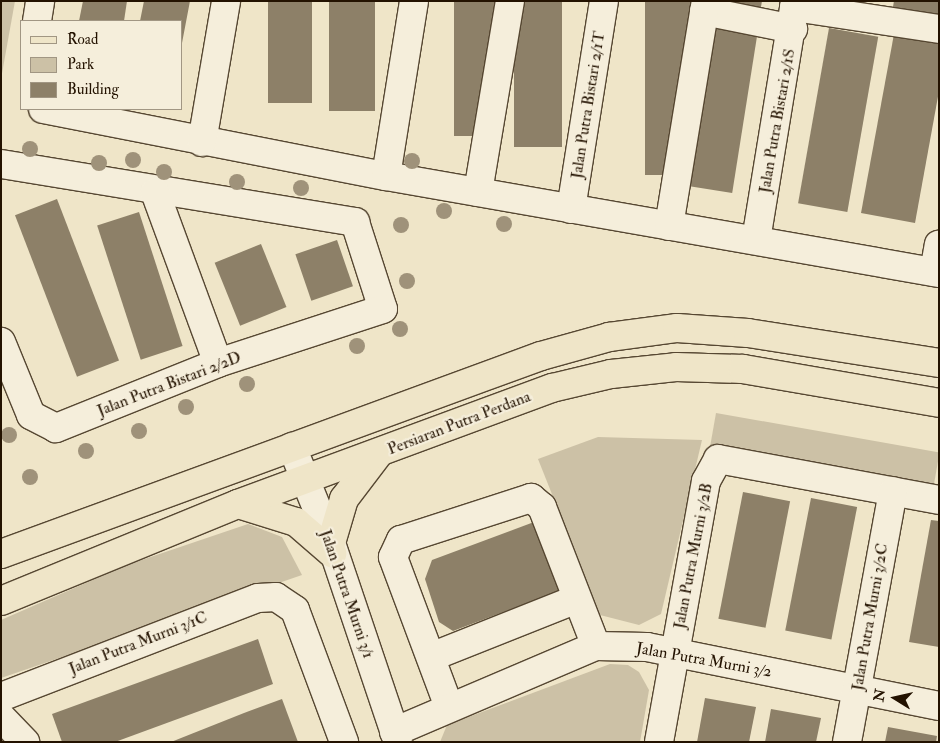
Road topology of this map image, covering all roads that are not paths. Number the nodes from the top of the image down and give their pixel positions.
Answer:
1 (40, 1) edge
2 (226, 1) edge
3 (414, 1) edge
4 (510, 1) edge
5 (604, 1) edge
6 (705, 6) edge
7 (794, 12) edge
8 (37, 20) edge
9 (939, 29) edge
10 (48, 110) edge
11 (202, 142) junction
12 (1, 164) edge
13 (386, 176) junction
14 (155, 192) junction
15 (478, 192) junction
16 (571, 209) junction
17 (669, 226) junction
18 (756, 240) junction
19 (939, 244) edge
20 (936, 272) edge
21 (1, 342) edge
22 (218, 363) junction
23 (939, 363) edge
24 (939, 403) edge
25 (292, 448) junction
26 (379, 453) junction
27 (305, 480) junction
28 (893, 491) junction
29 (939, 500) edge
30 (238, 504) junction
31 (332, 548) junction
32 (1, 554) edge
33 (577, 599) junction
34 (1, 600) edge
35 (596, 646) junction
36 (674, 652) junction
37 (431, 657) junction
38 (857, 688) junction
39 (1, 697) edge
40 (939, 706) edge
41 (449, 707) junction
42 (1, 717) edge
43 (396, 737) edge
44 (25, 742) edge
45 (344, 742) edge
46 (659, 742) edge
47 (847, 742) edge

1 - 8 street
2 - 11 street
3 - 13 street
4 - 15 street
5 - 16 street, Jalan Putra Bistari 2/1T
6 - 7 street
6 - 17 street
7 - 9 street
7 - 18 street, Jalan Putra Bistari 2/1S
10 - 11 street
11 - 13 street
12 - 14 street
13 - 15 street
14 - 22 street
14 - 22 street, Jalan Putra Bistari 2/2D
15 - 16 street
16 - 17 street
17 - 18 street
18 - 20 street
19 - 20 street
21 - 22 street, Jalan Putra Bistari 2/2D
23 - 25 main road, Persiaran Putra Perdana
24 - 26 main road, Persiaran Putra Perdana
25 - 27 street, Jalan Putra Murni 3/1
25 - 32 main road, Persiaran Putra Perdana
26 - 27 main road, Persiaran Putra Perdana
26 - 31 main road
27 - 30 main road, Persiaran Putra Perdana
27 - 31 street, Jalan Putra Murni 3/1
28 - 29 street
28 - 36 street, Jalan Putra Murni 3/2B
28 - 38 street, Jalan Putra Murni 3/2C
30 - 31 main road
30 - 34 main road, Persiaran Putra Perdana
31 - 43 street, Jalan Putra Murni 3/1
33 - 35 street
33 - 37 street
33 - 37 street
35 - 36 street, Jalan Putra Murni 3/2
35 - 41 street, Jalan Putra Murni 3/2
36 - 38 street, Jalan Putra Murni 3/2
36 - 46 street, Jalan Putra Murni 3/2B
37 - 41 street
38 - 40 street, Jalan Putra Murni 3/2
38 - 47 street, Jalan Putra Murni 3/2C
39 - 45 street, Jalan Putra Murni 3/1C
41 - 43 street, Jalan Putra Murni 3/2
42 - 44 street

